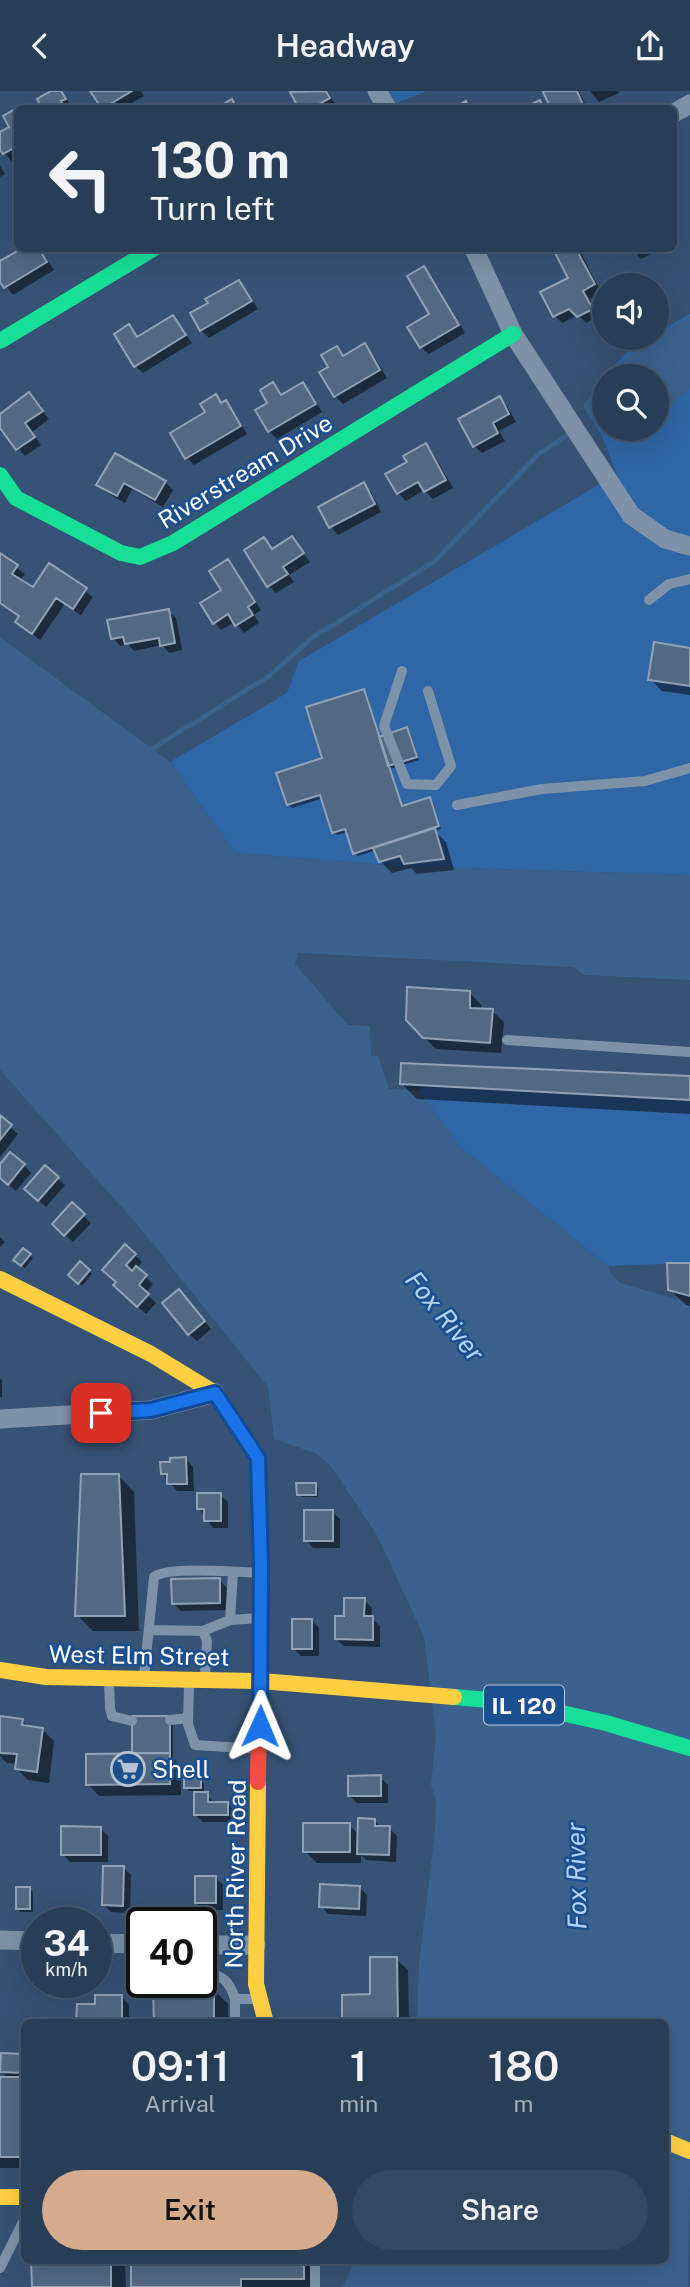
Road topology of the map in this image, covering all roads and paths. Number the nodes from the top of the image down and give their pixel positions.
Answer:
1 (148, 252) edge
2 (475, 252) edge
3 (513, 334) junction
4 (0, 341) edge
5 (0, 475) edge
6 (690, 546) edge
7 (690, 579) edge
8 (649, 600) dead end
9 (402, 671) dead end
10 (428, 691) dead end
11 (690, 768) edge
12 (457, 805) dead end
13 (507, 1040) dead end
14 (690, 1052) edge
15 (0, 1279) edge
16 (215, 1393) junction
17 (0, 1419) edge
18 (233, 1572) junction
19 (261, 1573) junction
20 (261, 1618) junction
21 (230, 1620) junction
22 (149, 1630) junction
23 (203, 1631) junction
24 (0, 1670) edge
25 (109, 1678) junction
26 (144, 1679) junction
27 (197, 1680) junction
28 (261, 1681) junction
29 (188, 1719) junction
30 (170, 1720) dead end
31 (132, 1721) dead end
32 (690, 1748) edge
33 (260, 1749) junction
34 (0, 1940) edge
35 (21, 1941) edge
36 (217, 1945) edge
37 (256, 1945) junction
38 (217, 1976) edge
39 (235, 1999) junction
40 (260, 1999) junction
41 (235, 2019) edge
42 (265, 2019) edge
43 (669, 2143) edge
44 (690, 2151) edge
45 (0, 2197) edge
46 (21, 2197) edge
47 (21, 2226) edge
48 (315, 2264) edge
49 (0, 2268) edge
50 (315, 2287) edge

1 - 4 street
2 - 3 street
3 - 5 street, Riverstream Drive
3 - 6 street
7 - 8 lane
9 - 10 lane
11 - 12 lane
13 - 14 lane
15 - 16 street, North River Road
16 - 17 street
16 - 19 street, North River Road
18 - 19 lane
18 - 21 lane
18 - 22 lane
19 - 20 street, North River Road
20 - 21 lane
20 - 28 street, North River Road
21 - 23 lane
22 - 23 lane
22 - 26 lane
23 - 27 lane
24 - 25 street, West Elm Street / IL 120
25 - 26 street, West Elm Street / IL 120
25 - 31 lane
26 - 27 street, West Elm Street / IL 120
27 - 28 street, West Elm Street / IL 120
27 - 29 lane
28 - 32 street, West Elm Street / IL 120
28 - 33 street, North River Road
29 - 30 lane
29 - 33 lane
33 - 37 street, North River Road
34 - 35 street
36 - 37 street
37 - 40 street, North River Road
38 - 39 lane
39 - 40 lane
39 - 41 lane
40 - 42 street, North River Road
43 - 44 street
45 - 46 street
47 - 49 lane
48 - 50 lane

